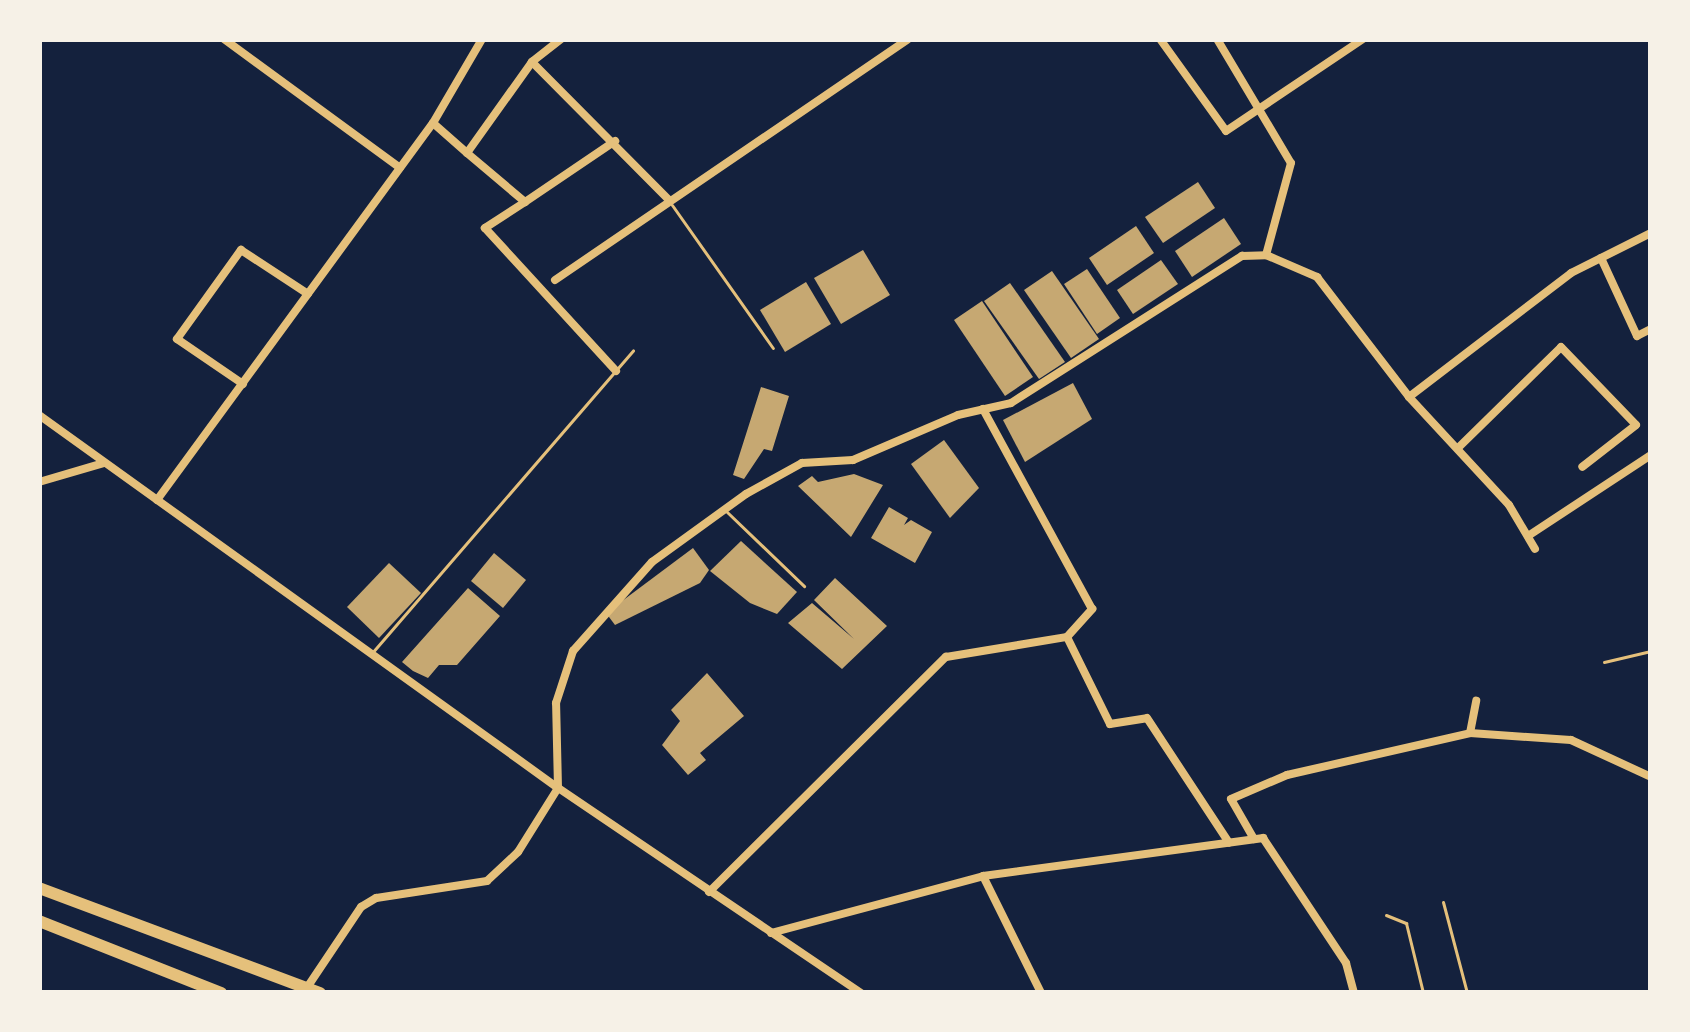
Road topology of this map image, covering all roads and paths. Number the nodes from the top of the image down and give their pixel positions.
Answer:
1 (224, 39) edge
2 (482, 39) edge
3 (560, 39) edge
4 (1160, 39) edge
5 (1217, 39) edge
6 (1363, 39) edge
7 (905, 40) edge
8 (532, 62) junction
9 (1262, 106) junction
10 (433, 123) junction
11 (615, 141) junction
12 (467, 153) junction
13 (400, 168) junction
14 (668, 199) junction
15 (525, 202) junction
16 (1651, 232) edge
17 (1266, 255) junction
18 (1601, 258) junction
19 (555, 280) dead end
20 (308, 294) junction
21 (1651, 329) edge
22 (773, 348) dead end
23 (633, 351) dead end
24 (616, 371) junction
25 (243, 383) junction
26 (1409, 397) junction
27 (983, 409) junction
28 (39, 415) edge
29 (1458, 448) junction
30 (1651, 455) edge
31 (105, 463) junction
32 (1582, 467) dead end
33 (39, 482) edge
34 (157, 500) junction
35 (725, 510) junction
36 (1528, 536) junction
37 (1535, 549) dead end
38 (804, 586) dead end
39 (1066, 638) junction
40 (1651, 651) edge
41 (371, 654) junction
42 (1604, 662) dead end
43 (1476, 701) dead end
44 (1470, 733) junction
45 (1651, 777) edge
46 (558, 788) junction
47 (1254, 839) junction
48 (1229, 842) junction
49 (983, 876) junction
50 (39, 888) edge
51 (709, 892) junction
52 (1443, 902) dead end
53 (1386, 915) dead end
54 (39, 921) edge
55 (769, 933) junction
56 (310, 992) edge
57 (221, 993) edge
58 (861, 993) edge
59 (1041, 993) edge
60 (1354, 993) edge
61 (1423, 993) edge
62 (1467, 993) edge

1 - 13 street
2 - 10 street
3 - 8 street
4 - 9 street
5 - 9 street
6 - 9 street
7 - 14 street
8 - 11 street
8 - 12 street
9 - 17 street
10 - 12 street
10 - 13 street
11 - 14 street
11 - 15 street
12 - 15 street
13 - 20 street
14 - 19 street
14 - 22 lane
15 - 24 street
16 - 18 street
17 - 26 street
17 - 27 street
18 - 21 street
18 - 26 street
20 - 25 street
20 - 25 street
23 - 24 lane
24 - 41 lane
25 - 34 street
26 - 29 street
27 - 35 street
27 - 39 street
28 - 31 street
29 - 32 street
29 - 36 street
30 - 36 street
31 - 33 street
31 - 34 street
34 - 41 street
35 - 38 lane
35 - 46 street
36 - 37 street
39 - 48 street
39 - 51 street
40 - 42 lane
41 - 46 street
43 - 44 street
44 - 45 street
44 - 47 street
46 - 51 street
46 - 56 street
47 - 48 street
47 - 60 street
48 - 49 street
49 - 55 street
49 - 59 street
50 - 56 highway
51 - 55 street
52 - 62 lane
53 - 61 lane
54 - 57 highway
55 - 58 street

